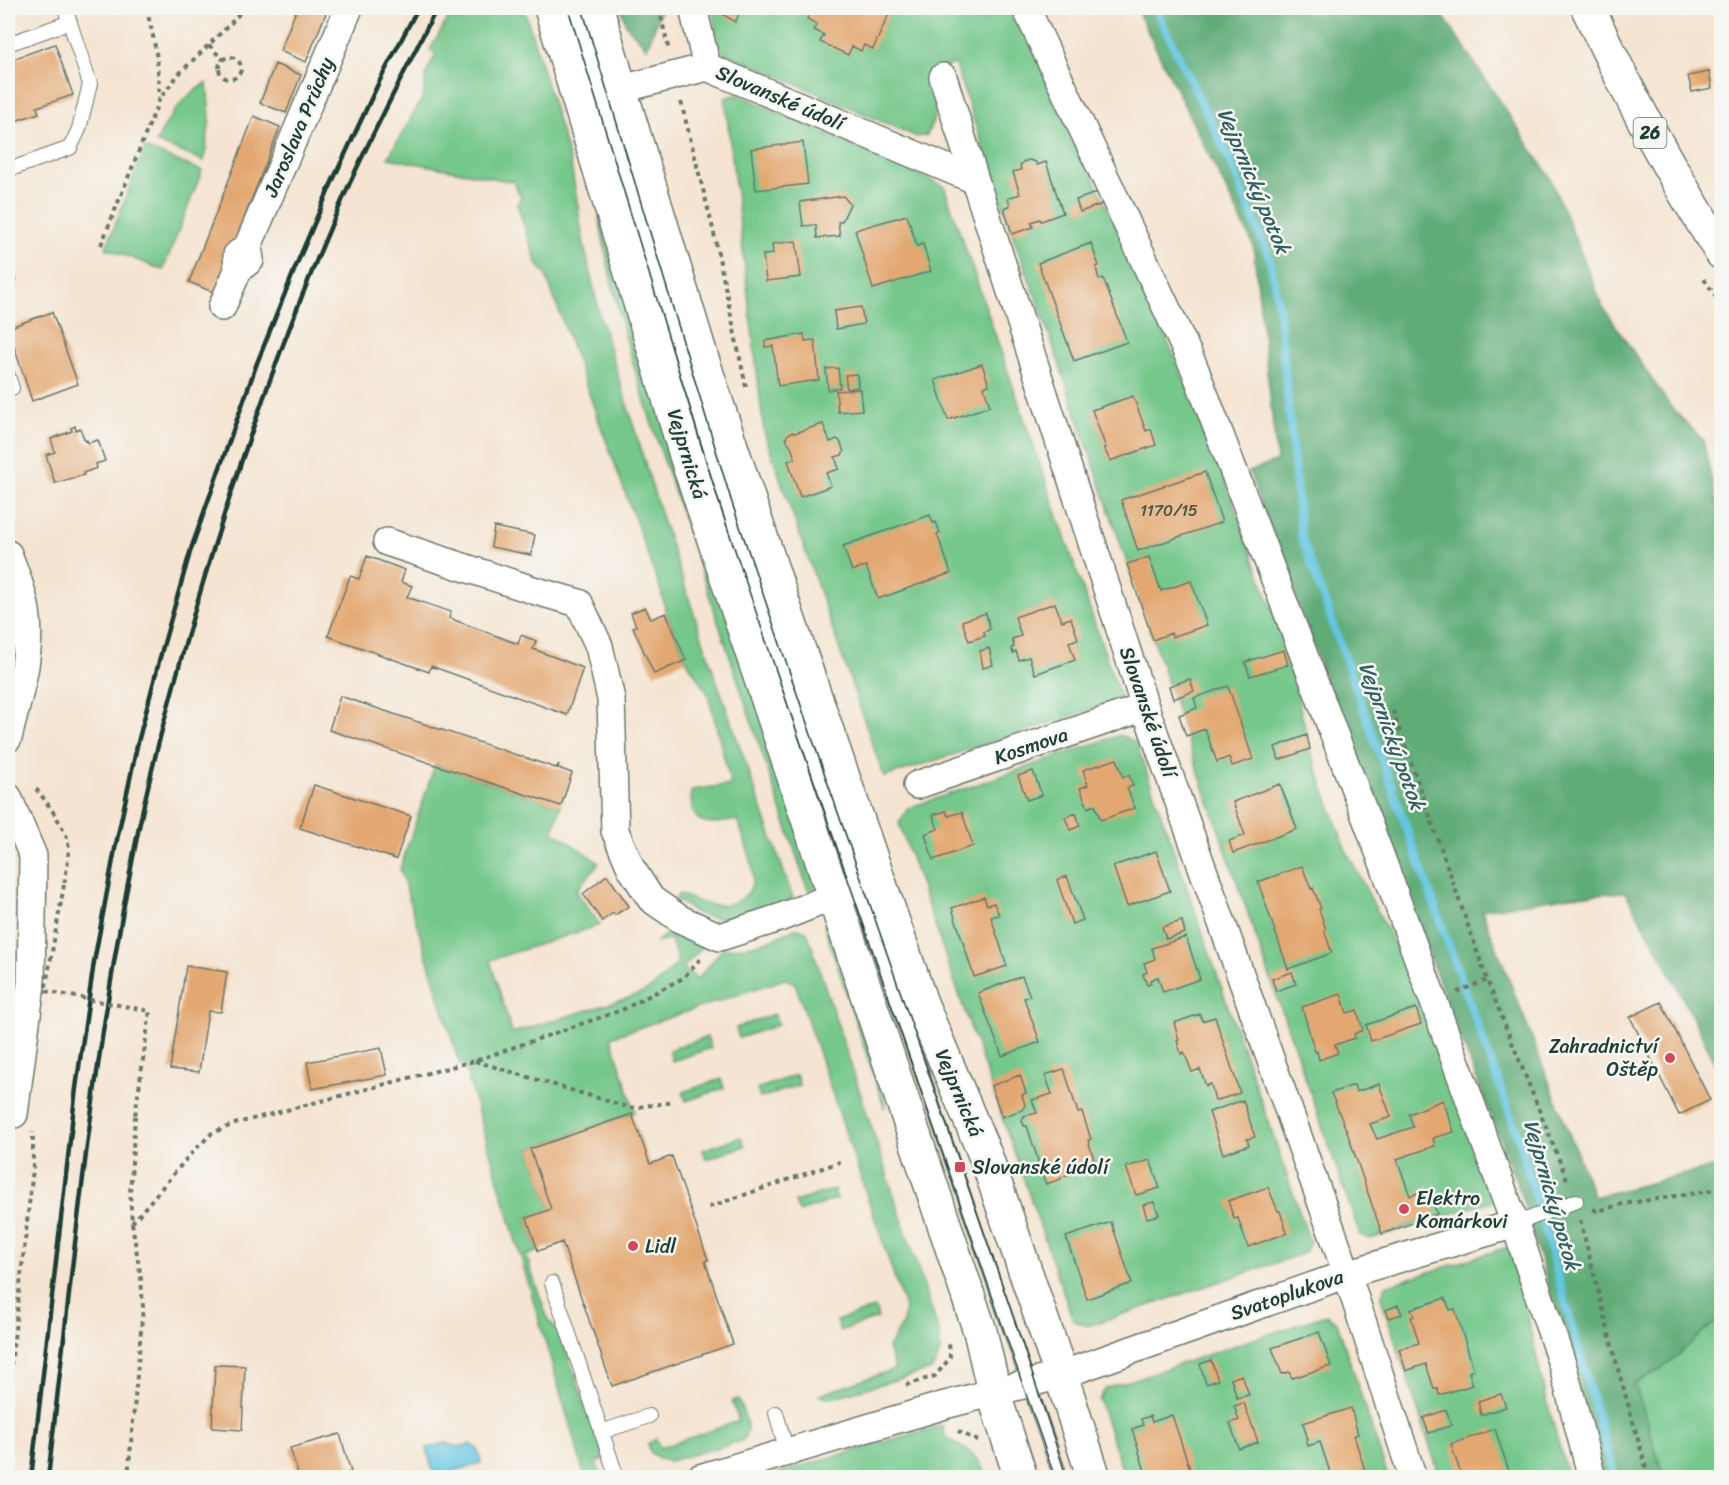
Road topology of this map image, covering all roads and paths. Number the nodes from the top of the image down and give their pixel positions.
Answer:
1 (64, 8) edge
2 (146, 8) edge
3 (195, 8) edge
4 (349, 8) edge
5 (551, 8) edge
6 (575, 8) edge
7 (597, 8) edge
8 (659, 8) edge
9 (693, 8) edge
10 (1026, 8) edge
11 (1588, 8) edge
12 (243, 9) edge
13 (70, 22) junction
14 (8, 44) edge
15 (209, 45) junction
16 (223, 60) junction
17 (707, 67) junction
18 (675, 75) junction
19 (943, 77) dead end
20 (600, 94) junction
21 (159, 98) junction
22 (8, 170) edge
23 (975, 180) junction
24 (101, 244) dead end
25 (1722, 253) edge
26 (222, 307) dead end
27 (8, 376) edge
28 (746, 389) dead end
29 (8, 390) edge
30 (387, 542) dead end
31 (8, 554) edge
32 (1145, 707) junction
33 (1393, 711) dead end
34 (8, 738) edge
35 (917, 785) dead end
36 (8, 797) edge
37 (48, 804) dead end
38 (856, 887) junction
39 (720, 937) junction
40 (1487, 980) junction
41 (1448, 996) dead end
42 (474, 1061) junction
43 (673, 1102) dead end
44 (14, 1114) joint
45 (840, 1162) dead end
46 (1722, 1189) edge
47 (1576, 1201) junction
48 (709, 1207) dead end
49 (132, 1222) junction
50 (1520, 1222) junction
51 (1347, 1274) junction
52 (552, 1282) dead end
53 (1061, 1375) junction
54 (1029, 1383) junction
55 (8, 1392) edge
56 (994, 1392) junction
57 (776, 1413) dead end
58 (649, 1416) dead end
59 (601, 1432) junction
60 (787, 1452) junction
61 (128, 1478) edge
62 (617, 1478) edge
63 (700, 1478) edge
64 (1021, 1478) edge
65 (1061, 1478) edge
66 (1094, 1478) edge
67 (1413, 1478) edge
68 (1592, 1478) edge
69 (1649, 1478) edge

1 - 13 lane
2 - 21 path
3 - 12 path
4 - 26 street, Jaroslava Průchy
5 - 20 main road, Vejprnická
6 - 20 lane, Vejprnická
7 - 20 main road, Vejprnická
8 - 18 path
9 - 17 street
10 - 50 street
11 - 25 main road, 26
12 - 15 path
13 - 14 lane
13 - 22 lane
15 - 16 path
15 - 21 path
16 - 16 path
17 - 18 street, Slovanské údolí
17 - 23 street, Slovanské údolí
18 - 20 street, Slovanské údolí
18 - 28 path
19 - 23 street, Slovanské údolí
20 - 38 main road, Vejprnická
20 - 38 main road, Vejprnická
21 - 24 path
23 - 32 street, Slovanské údolí
27 - 29 lane
30 - 39 street
31 - 34 street
32 - 35 street, Kosmova
32 - 51 street, Slovanské údolí
33 - 40 path
36 - 44 street
37 - 49 path, bridge
38 - 39 street
38 - 53 main road, Vejprnická
38 - 54 lane, Vejprnická
38 - 56 main road, Vejprnická
39 - 42 path
40 - 41 path
40 - 47 path
42 - 43 path
42 - 49 path
44 - 55 path
45 - 48 path
46 - 47 path
47 - 50 lane
47 - 69 path
49 - 61 path
50 - 51 street, Svatoplukova
50 - 68 street
51 - 53 street, Svatoplukova
51 - 67 street, Slovanské údolí
52 - 59 lane
53 - 54 street
53 - 66 main road, Vejprnická
54 - 56 street
54 - 65 lane, Vejprnická
56 - 60 street
56 - 64 main road, Vejprnická
57 - 60 lane
58 - 59 lane
59 - 62 lane
60 - 63 street

